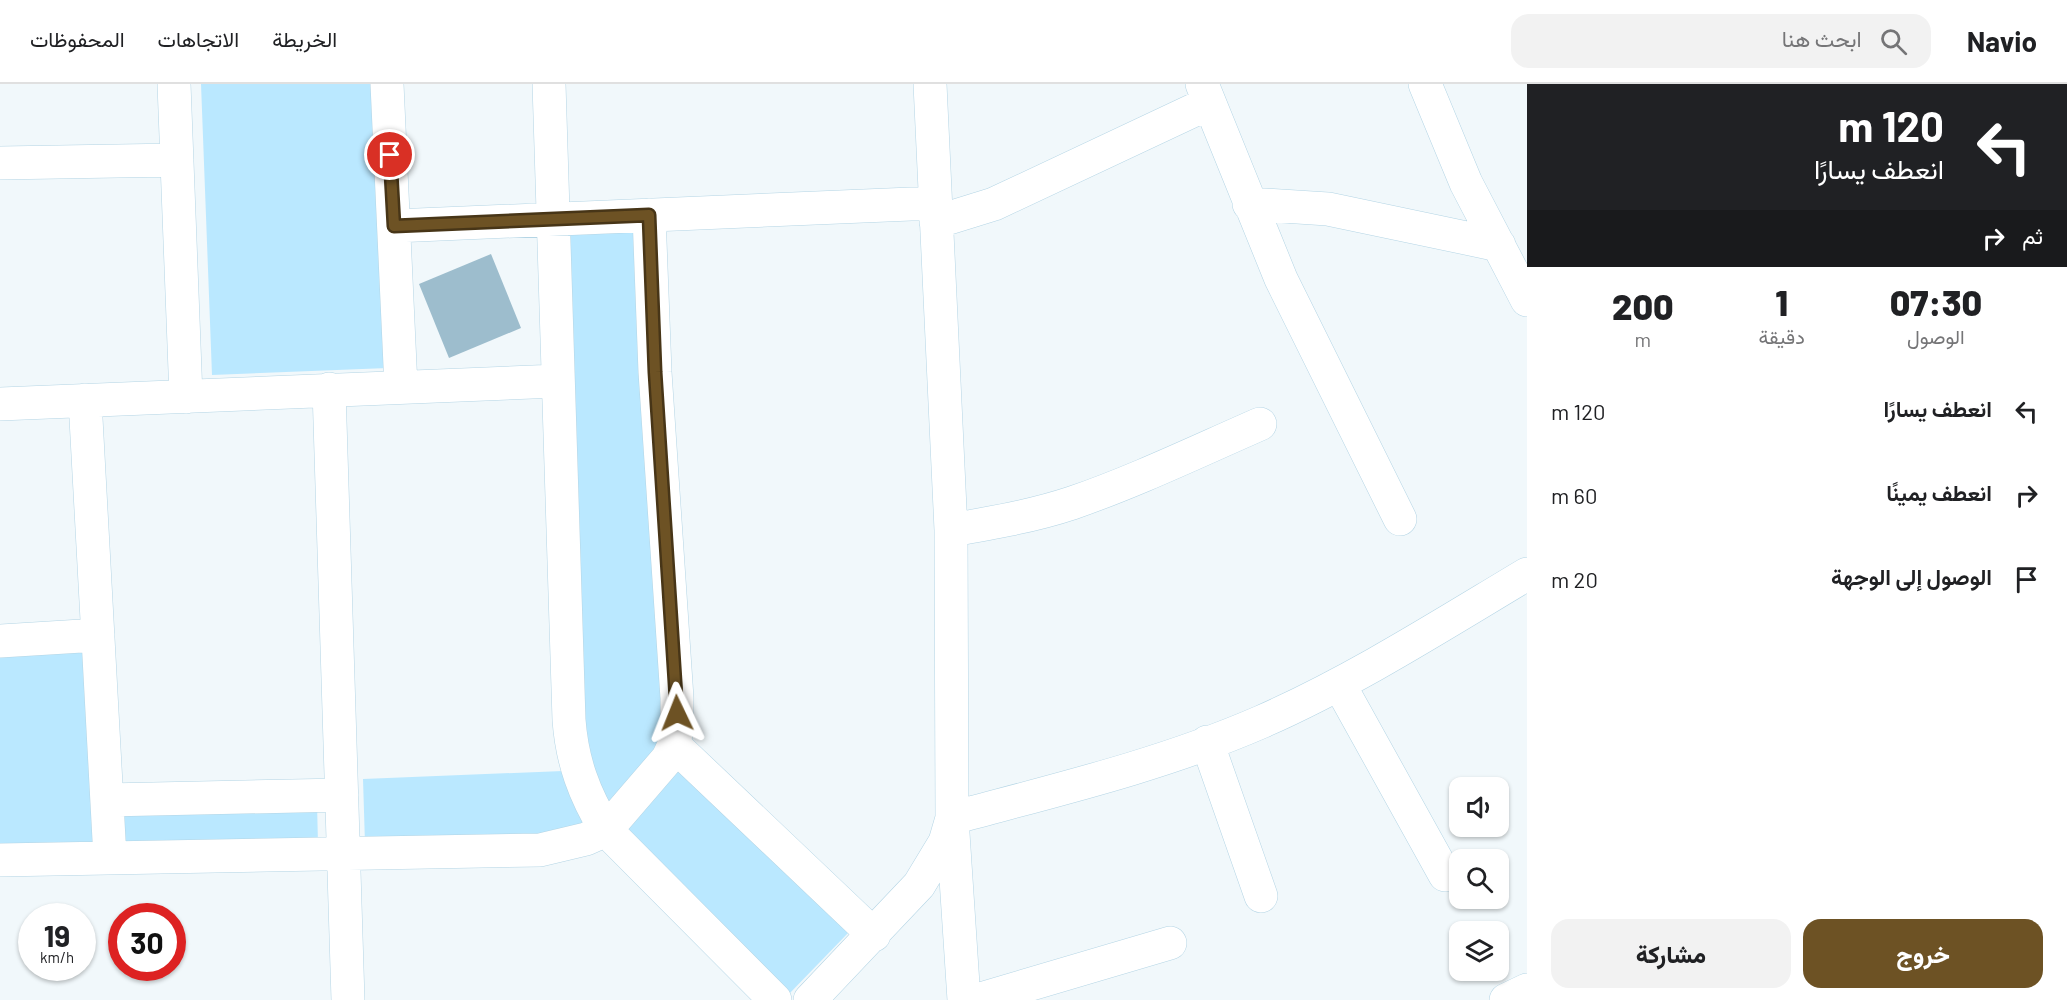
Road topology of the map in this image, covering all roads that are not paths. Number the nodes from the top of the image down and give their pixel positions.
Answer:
1 (174, 84) edge
2 (387, 84) edge
3 (549, 84) edge
4 (930, 84) edge
5 (1425, 84) edge
6 (1206, 93) edge
7 (177, 160) junction
8 (0, 163) edge
9 (1249, 204) junction
10 (936, 212) junction
11 (649, 215) junction
12 (552, 219) junction
13 (394, 226) junction
14 (1498, 245) junction
15 (1527, 300) edge
16 (557, 381) junction
17 (401, 387) junction
18 (329, 389) junction
19 (186, 397) junction
20 (85, 400) junction
21 (0, 404) edge
22 (1260, 424) dead end
23 (1400, 519) dead end
24 (951, 530) junction
25 (1527, 574) edge
26 (98, 635) junction
27 (0, 641) edge
28 (1338, 684) junction
29 (1207, 742) junction
30 (674, 745) junction
31 (342, 795) junction
32 (107, 800) junction
33 (952, 818) junction
34 (606, 830) junction
35 (343, 854) junction
36 (110, 858) junction
37 (0, 860) edge
38 (1445, 875) dead end
39 (1261, 896) dead end
40 (874, 935) junction
41 (1170, 943) dead end
42 (1527, 990) edge
43 (348, 1000) edge
44 (775, 1000) edge
45 (810, 1000) edge
46 (964, 1000) edge
47 (977, 1000) edge
48 (1506, 1000) edge

1 - 7 street
2 - 13 street
3 - 12 street
4 - 10 street
5 - 14 street
6 - 9 street
6 - 10 street
7 - 8 street
7 - 19 street
9 - 14 street
9 - 23 street
10 - 11 street
10 - 24 street
11 - 12 street
11 - 30 street
12 - 13 street
12 - 16 street
13 - 17 street
14 - 15 street
16 - 17 street
16 - 34 street
17 - 18 street
18 - 19 street
18 - 31 street
19 - 20 street
20 - 21 street
20 - 26 street
22 - 24 street
24 - 33 street
25 - 28 street
26 - 27 street
26 - 32 street
28 - 29 street
28 - 38 street
29 - 33 street
29 - 39 street
30 - 34 street
30 - 40 street
31 - 32 street
31 - 35 street
32 - 36 street
33 - 40 street
33 - 46 street
34 - 35 street
34 - 44 street
35 - 36 street
35 - 43 street
36 - 37 street
40 - 45 street
41 - 47 street
42 - 48 street

